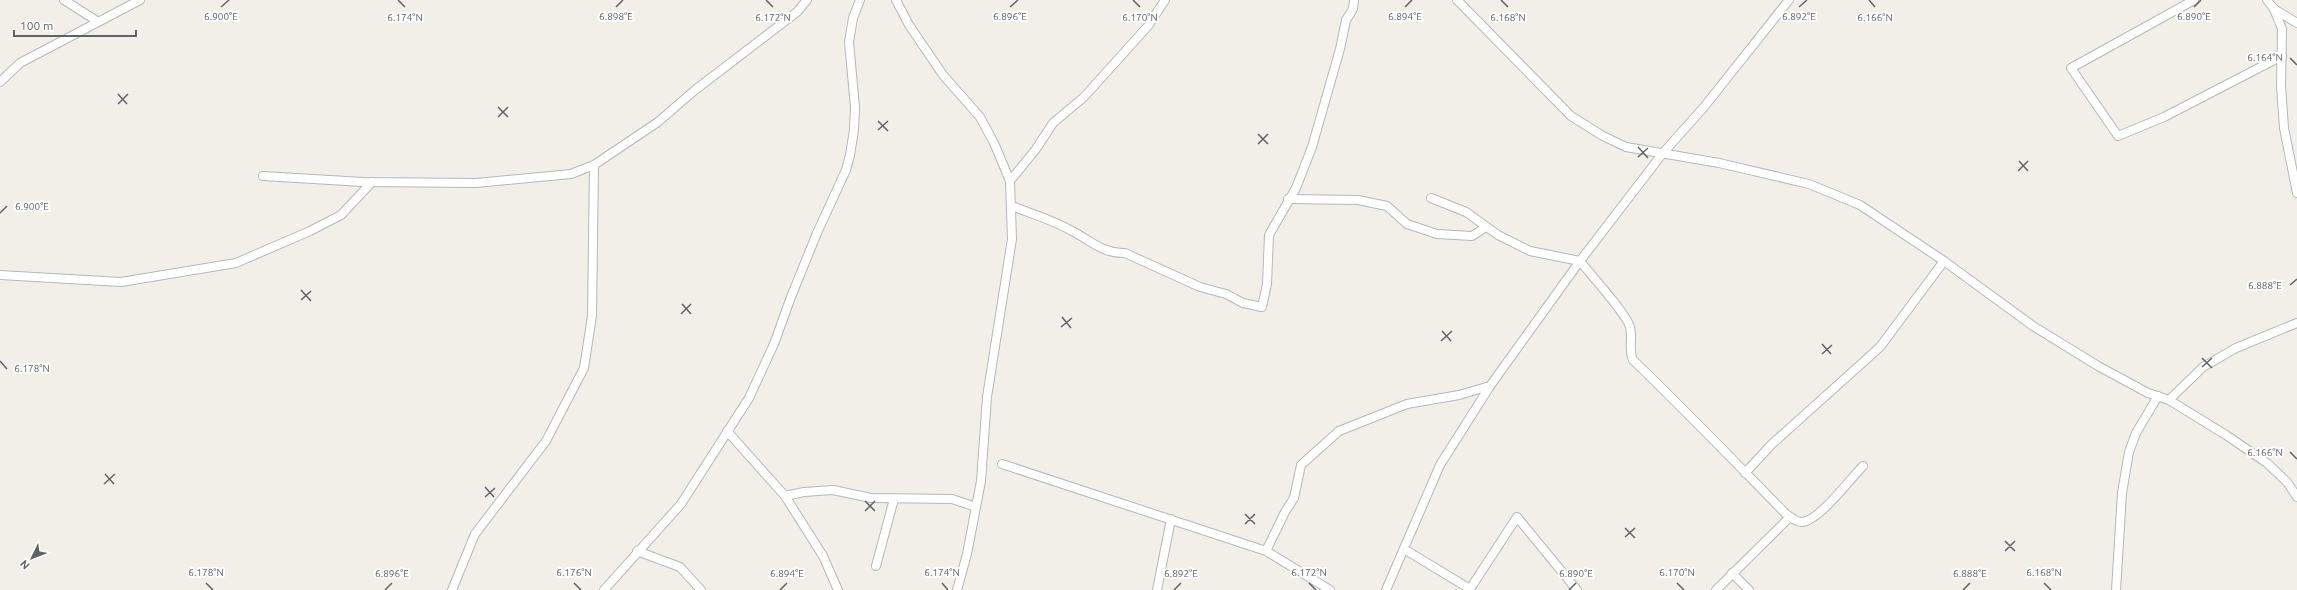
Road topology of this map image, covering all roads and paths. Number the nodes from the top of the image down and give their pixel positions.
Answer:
1 (64, 0) edge
2 (140, 0) edge
3 (807, 0) edge
4 (860, 0) edge
5 (896, 0) edge
6 (1166, 0) edge
7 (1354, 0) edge
8 (1457, 0) edge
9 (1789, 0) edge
10 (2194, 0) edge
11 (2267, 0) edge
12 (2274, 9) junction
13 (97, 21) junction
14 (2297, 23) edge
15 (2282, 56) junction
16 (0, 82) edge
17 (1663, 153) junction
18 (594, 165) junction
19 (263, 176) dead end
20 (1010, 181) junction
21 (372, 182) junction
22 (2297, 193) edge
23 (1431, 198) dead end
24 (1288, 199) junction
25 (1012, 206) junction
26 (1486, 227) junction
27 (1580, 261) junction
28 (1944, 261) junction
29 (0, 275) edge
30 (2297, 322) edge
31 (1490, 386) junction
32 (2158, 396) junction
33 (2169, 400) junction
34 (727, 430) junction
35 (1002, 464) dead end
36 (1863, 466) dead end
37 (1746, 473) junction
38 (785, 496) junction
39 (2297, 497) edge
40 (894, 498) junction
41 (976, 508) junction
42 (1790, 517) junction
43 (1171, 519) junction
44 (1404, 549) junction
45 (637, 551) junction
46 (1266, 551) junction
47 (876, 566) dead end
48 (1732, 573) junction
49 (452, 590) edge
50 (604, 590) edge
51 (701, 590) edge
52 (838, 590) edge
53 (957, 590) edge
54 (1157, 590) edge
55 (1330, 590) edge
56 (1386, 590) edge
57 (1577, 590) edge
58 (1716, 590) edge
59 (1749, 590) edge
60 (2116, 590) edge

1 - 13 street
2 - 13 street
3 - 18 street
4 - 34 street
5 - 20 street
6 - 20 street
7 - 24 street
8 - 17 street
9 - 17 street
10 - 15 street
11 - 12 street
12 - 14 street
12 - 15 street
13 - 16 street
15 - 22 street
17 - 27 street
17 - 28 street
18 - 21 street
18 - 49 street
19 - 21 street
20 - 25 street
21 - 29 street
23 - 26 street
24 - 25 street
24 - 26 street
25 - 41 street
26 - 27 street
27 - 31 street
27 - 37 street
28 - 32 street
28 - 37 street
30 - 33 street
31 - 44 street
31 - 46 street
32 - 33 street
32 - 60 street
33 - 39 street
34 - 38 street
34 - 45 street
35 - 43 street
36 - 42 street
37 - 42 street
38 - 40 street
38 - 52 street
40 - 41 street
40 - 47 street
41 - 53 street
42 - 48 street
43 - 46 street
43 - 54 street
44 - 56 street
44 - 57 street
45 - 50 street
45 - 51 street
46 - 55 street
48 - 58 street
48 - 59 street

